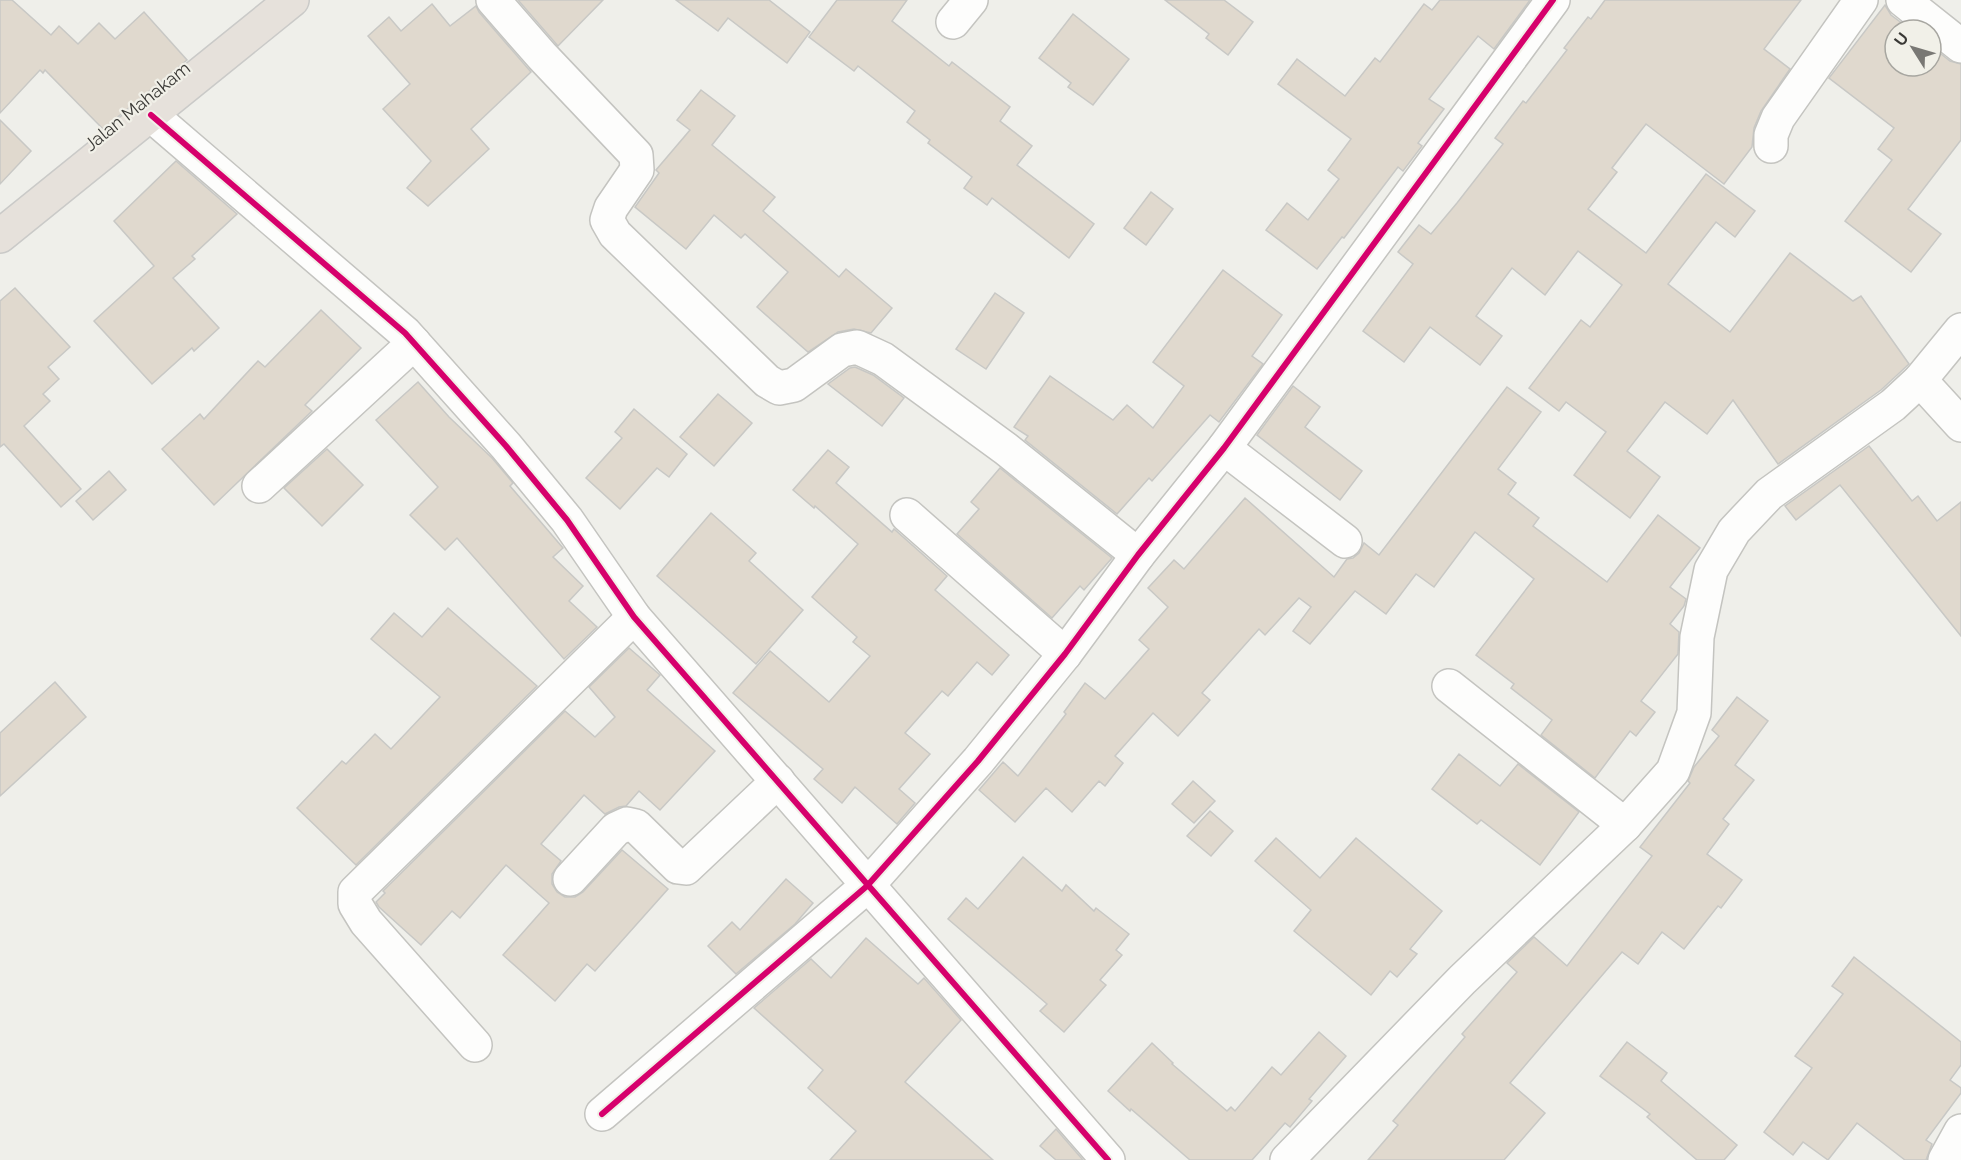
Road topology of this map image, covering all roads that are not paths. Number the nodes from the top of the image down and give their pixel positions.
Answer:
1 (292, 0) edge
2 (493, 0) edge
3 (1553, 0) edge
4 (1861, 0) edge
5 (1903, 0) edge
6 (1957, 35) edge
7 (151, 114) junction
8 (1772, 146) dead end
9 (0, 236) edge
10 (1961, 330) edge
11 (414, 343) junction
12 (1929, 390) junction
13 (1961, 425) edge
14 (1224, 448) junction
15 (259, 486) dead end
16 (907, 515) dead end
17 (1344, 541) dead end
18 (1138, 555) junction
19 (634, 617) junction
20 (1065, 654) junction
21 (1449, 686) dead end
22 (778, 781) junction
23 (1625, 825) junction
24 (570, 879) dead end
25 (867, 886) junction
26 (475, 1045) dead end
27 (602, 1114) dead end
28 (1961, 1131) edge
29 (1108, 1160) edge
30 (1287, 1160) edge
31 (1945, 1160) edge

1 - 7 main road, Jalan Mahakam
2 - 18 street
3 - 14 street
4 - 8 street
5 - 6 street
7 - 9 main road, Jalan Mahakam
7 - 11 street
10 - 12 street
11 - 15 street
11 - 19 street
12 - 13 street
12 - 23 street
14 - 17 street
14 - 18 street
16 - 20 street
18 - 20 street
19 - 22 street
19 - 26 street
20 - 25 street
21 - 23 street
22 - 24 street
22 - 25 street
23 - 30 street
25 - 27 street
25 - 29 street
28 - 31 street

